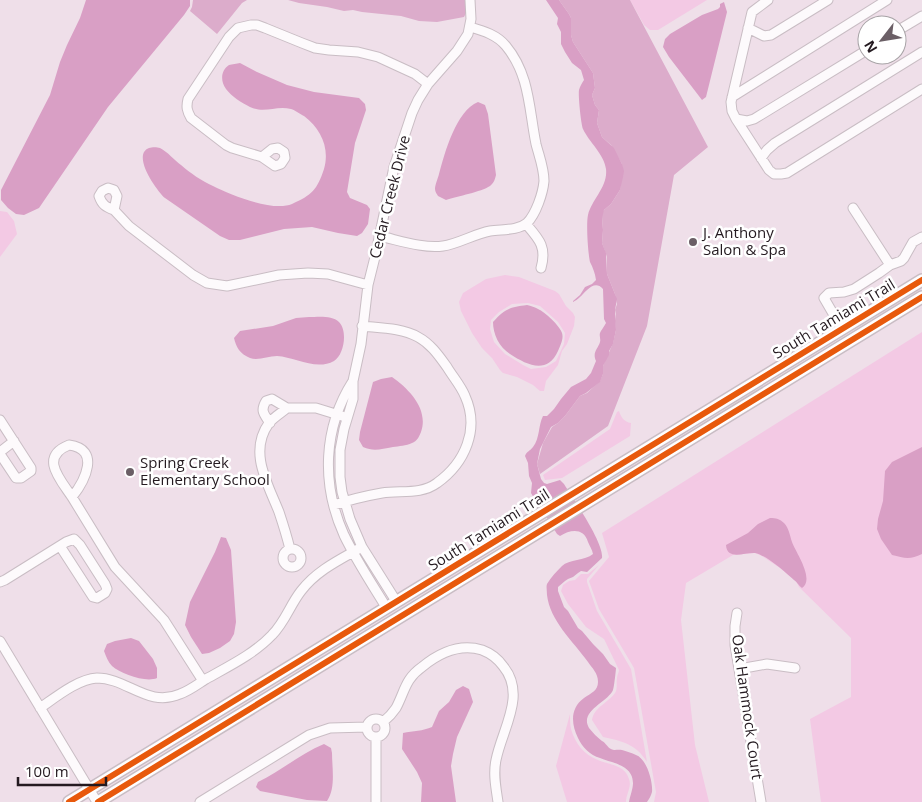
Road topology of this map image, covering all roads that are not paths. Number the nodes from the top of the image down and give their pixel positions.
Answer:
1 (470, 0) edge
2 (768, 0) edge
3 (828, 0) edge
4 (887, 0) edge
5 (922, 16) edge
6 (907, 25) edge
7 (470, 27) junction
8 (748, 28) junction
9 (922, 52) edge
10 (857, 56) edge
11 (428, 84) junction
12 (922, 89) edge
13 (732, 96) junction
14 (736, 120) junction
15 (262, 157) dead end
16 (761, 158) junction
17 (854, 208) dead end
18 (114, 210) dead end
19 (526, 224) junction
20 (379, 236) junction
21 (922, 237) edge
22 (890, 265) junction
23 (541, 268) dead end
24 (922, 280) edge
25 (368, 284) junction
26 (922, 298) edge
27 (362, 326) junction
28 (842, 329) junction
29 (354, 381) junction
30 (737, 393) junction
31 (287, 408) junction
32 (337, 414) junction
33 (347, 418) junction
34 (0, 420) edge
35 (270, 423) junction
36 (14, 442) junction
37 (0, 453) edge
38 (619, 483) junction
39 (72, 497) junction
40 (344, 501) junction
41 (334, 505) junction
42 (60, 546) junction
43 (362, 546) junction
44 (290, 550) dead end
45 (353, 552) junction
46 (475, 553) junction
47 (0, 582) edge
48 (391, 604) junction
49 (737, 613) dead end
50 (402, 616) junction
51 (0, 642) edge
52 (796, 668) dead end
53 (739, 669) junction
54 (301, 678) junction
55 (202, 681) junction
56 (40, 708) junction
57 (383, 722) junction
58 (368, 727) junction
59 (376, 738) junction
60 (89, 790) junction
61 (69, 802) edge
62 (98, 802) edge
63 (200, 802) edge
64 (376, 802) edge
65 (498, 802) edge
66 (761, 802) edge

1 - 7 street, Cedar Creek Drive
2 - 8 street
3 - 8 street
4 - 13 street
5 - 6 street
7 - 11 street, Cedar Creek Drive
7 - 19 street
8 - 13 street
9 - 16 street
10 - 14 street
11 - 15 street
11 - 20 street, Cedar Creek Drive
12 - 16 street
13 - 14 street
14 - 16 street
17 - 22 street
18 - 25 street
19 - 20 street
19 - 23 street
20 - 25 street, Cedar Creek Drive
21 - 22 street
22 - 28 street
24 - 28 main road, South Tamiami Trail
25 - 27 street, Cedar Creek Drive
26 - 38 main road, South Tamiami Trail
27 - 29 street, Cedar Creek Drive
27 - 40 street
28 - 30 main road, South Tamiami Trail
29 - 32 street, Cedar Creek Drive
29 - 33 street, Cedar Creek Drive
30 - 38 main road
30 - 46 main road, South Tamiami Trail
31 - 32 street
31 - 35 street
31 - 35 street
32 - 33 street
32 - 41 street, Cedar Creek Drive
33 - 40 street, Cedar Creek Drive
34 - 36 street
35 - 44 street
36 - 37 street
36 - 37 street
38 - 50 main road, South Tamiami Trail
39 - 39 street
39 - 55 street
40 - 41 street
40 - 43 street, Cedar Creek Drive
41 - 45 street, Cedar Creek Drive
42 - 42 street
42 - 47 street
43 - 45 street
43 - 48 street, Cedar Creek Drive
45 - 48 street, Cedar Creek Drive
45 - 55 street
46 - 48 main road, South Tamiami Trail
46 - 50 main road
48 - 54 main road
48 - 60 main road, South Tamiami Trail
49 - 53 street, Oak Hammock Court
50 - 54 main road, South Tamiami Trail
51 - 56 street
52 - 53 street
53 - 66 street, Oak Hammock Court
54 - 62 main road, South Tamiami Trail
55 - 56 street
56 - 60 street
57 - 58 street
57 - 59 street
57 - 65 street
58 - 59 street
58 - 63 street
59 - 64 street
60 - 61 main road, South Tamiami Trail
60 - 62 street

